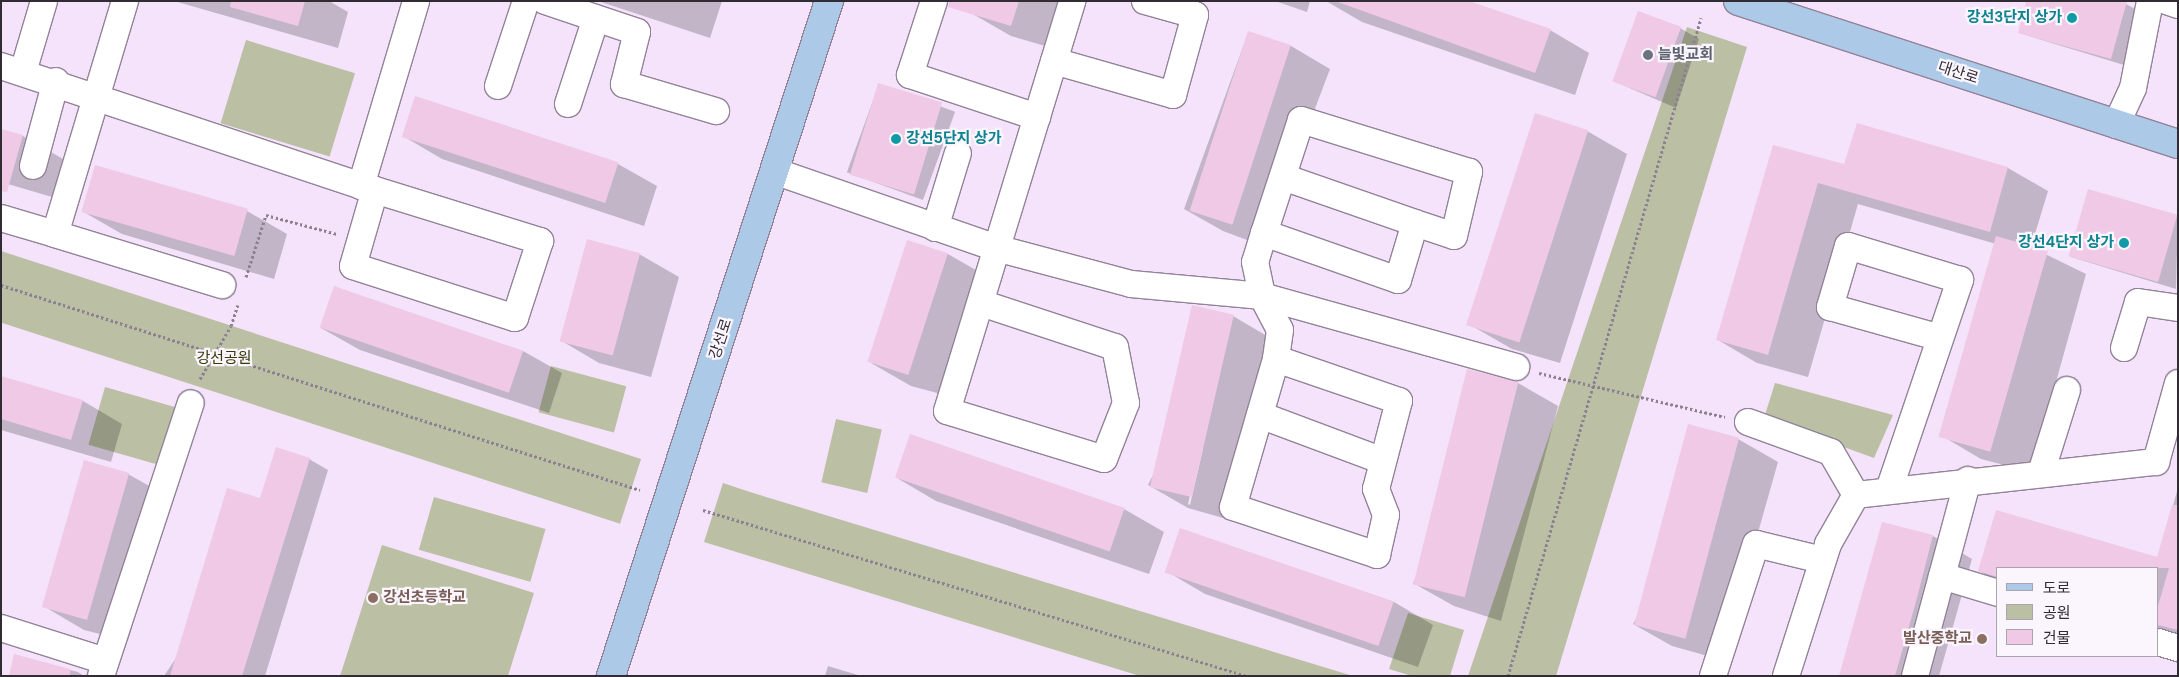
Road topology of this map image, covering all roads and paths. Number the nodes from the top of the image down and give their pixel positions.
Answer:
1 (44, 1) edge
2 (125, 1) edge
3 (416, 1) edge
4 (526, 1) edge
5 (545, 1) edge
6 (829, 1) edge
7 (934, 1) edge
8 (1072, 1) edge
9 (1145, 1) edge
10 (1738, 1) edge
11 (2150, 1) edge
12 (2166, 1) edge
13 (2178, 5) edge
14 (596, 18) junction
15 (1701, 18) dead end
16 (1054, 62) junction
17 (12, 69) edge
18 (56, 81) junction
19 (498, 86) dead end
20 (95, 100) junction
21 (568, 104) dead end
22 (716, 111) dead end
23 (1038, 117) junction
24 (2116, 125) junction
25 (2178, 144) edge
26 (958, 152) dead end
27 (33, 166) dead end
28 (774, 171) junction
29 (1283, 177) junction
30 (368, 188) junction
31 (1, 218) edge
32 (1414, 222) junction
33 (344, 226) dead end
34 (935, 228) junction
35 (1264, 233) junction
36 (55, 234) junction
37 (996, 248) junction
38 (1, 285) edge
39 (235, 288) junction
40 (1262, 296) junction
41 (982, 303) junction
42 (2178, 308) edge
43 (1940, 338) junction
44 (2124, 348) dead end
45 (213, 353) junction
46 (1276, 359) junction
47 (1516, 368) joint
48 (2178, 383) edge
49 (1593, 386) junction
50 (2067, 390) dead end
51 (191, 403) joint
52 (1260, 415) junction
53 (1748, 422) joint
54 (1383, 461) junction
55 (2041, 473) junction
56 (1968, 480) junction
57 (1890, 488) junction
58 (640, 490) dead end
59 (1856, 495) junction
60 (703, 510) dead end
61 (1822, 560) junction
62 (1942, 576) junction
63 (1996, 592) edge
64 (1, 628) edge
65 (2159, 642) edge
66 (2178, 648) edge
67 (103, 668) edge
68 (611, 676) edge
69 (1247, 676) edge
70 (1508, 676) edge
71 (1713, 676) edge
72 (1786, 676) edge
73 (1915, 676) edge

1 - 17 lane
2 - 20 lane
3 - 30 lane
4 - 19 lane
5 - 14 lane
6 - 28 main road, 강선로
7 - 23 lane
8 - 16 lane
9 - 16 lane
10 - 24 main road, 대산로
11 - 24 lane
12 - 13 lane
14 - 21 lane
14 - 22 lane
15 - 49 path
16 - 23 lane
17 - 18 lane
18 - 20 lane
18 - 27 lane
20 - 30 lane
20 - 36 lane
23 - 37 lane
24 - 25 main road, 대산로
26 - 34 lane
28 - 34 lane
28 - 68 main road, 강선로
29 - 32 lane
29 - 32 lane
29 - 35 lane
30 - 30 lane
31 - 36 lane
32 - 35 lane
33 - 39 path
34 - 37 lane
35 - 40 lane
36 - 39 lane
37 - 40 lane
37 - 41 lane
38 - 45 path
39 - 45 path
40 - 46 lane
40 - 47 lane
41 - 41 lane
42 - 44 lane
43 - 43 lane
43 - 57 lane
45 - 51 path
45 - 58 path
46 - 52 lane
46 - 54 lane
47 - 49 path
48 - 55 lane
49 - 53 path
49 - 70 path
50 - 55 lane
51 - 67 lane
52 - 54 lane
52 - 54 lane
53 - 59 lane
55 - 56 lane
56 - 57 lane
56 - 62 lane
57 - 59 lane
59 - 61 lane
60 - 69 path
61 - 71 lane
61 - 72 lane
62 - 63 lane
62 - 73 lane
64 - 67 lane
65 - 66 lane

